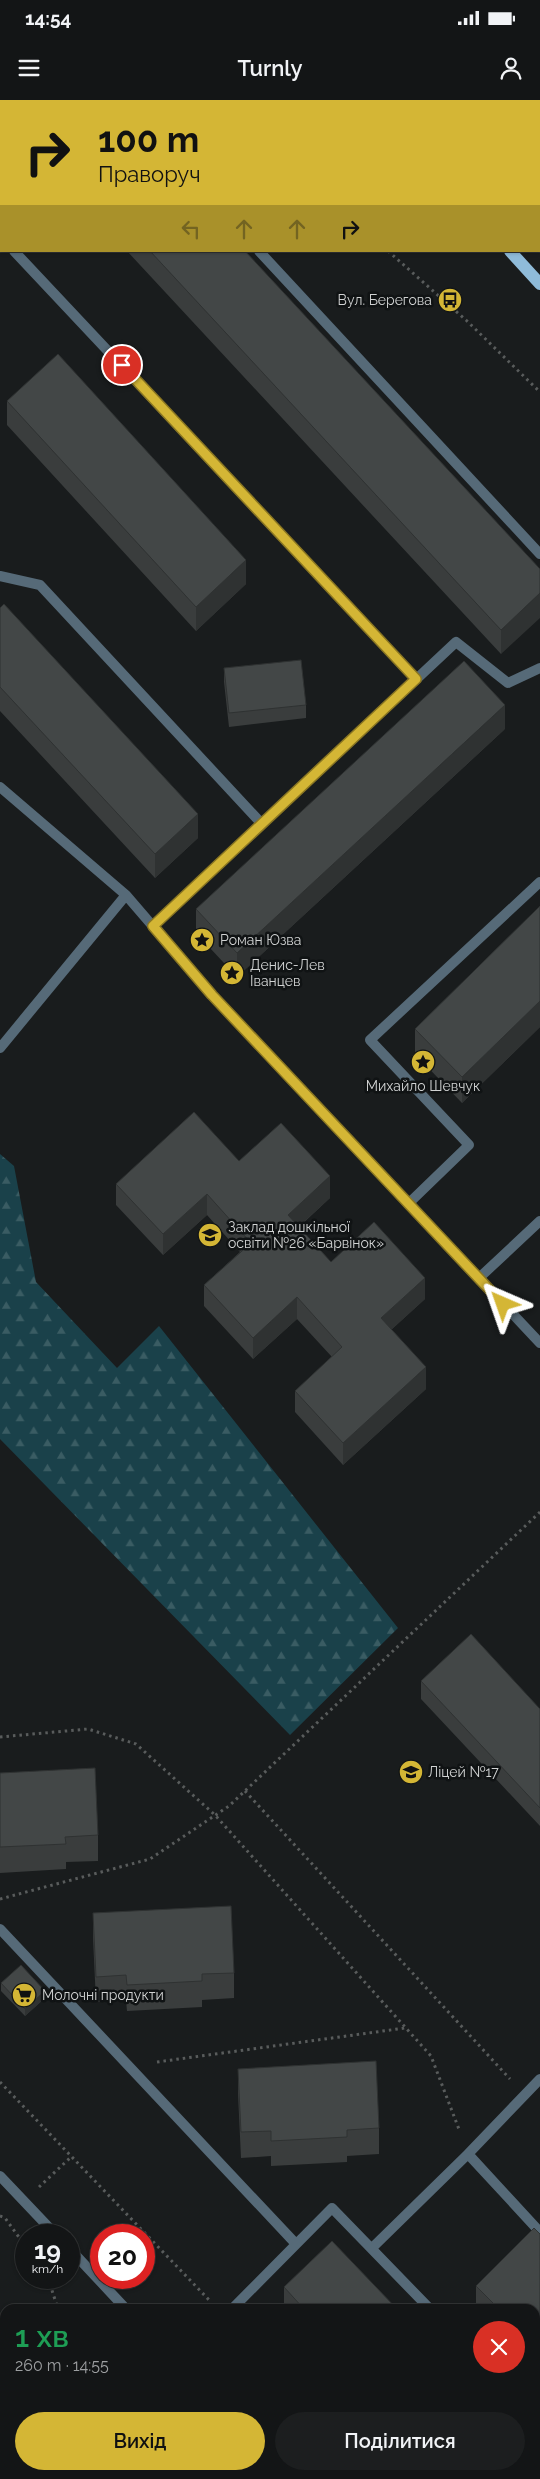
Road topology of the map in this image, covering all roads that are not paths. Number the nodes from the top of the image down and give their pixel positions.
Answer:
1 (15, 252) edge
2 (260, 252) edge
3 (511, 252) edge
4 (540, 284) edge
5 (540, 554) edge
6 (0, 576) edge
7 (540, 668) edge
8 (416, 679) junction
9 (0, 787) edge
10 (262, 824) junction
11 (540, 882) edge
12 (126, 896) junction
13 (153, 926) junction
14 (0, 1048) edge
15 (408, 1204) junction
16 (540, 1221) edge
17 (479, 1278) junction
18 (540, 1343) edge
19 (0, 1929) edge
20 (540, 2079) edge
21 (468, 2154) junction
22 (0, 2176) edge
23 (46, 2224) edge
24 (540, 2232) edge
25 (296, 2244) junction
26 (373, 2247) junction
27 (80, 2260) edge
28 (121, 2304) edge
29 (237, 2304) edge
30 (425, 2304) edge

1 - 8 street
2 - 5 street
3 - 4 main road
6 - 10 street
7 - 8 street
8 - 10 street
9 - 12 street
10 - 13 street
11 - 15 street
12 - 13 street
12 - 14 street
13 - 15 street
15 - 17 street
16 - 17 street
17 - 18 street
19 - 25 street
20 - 21 street
21 - 24 street
21 - 26 street
22 - 23 street
25 - 26 street
25 - 29 street
26 - 30 street
27 - 28 street

